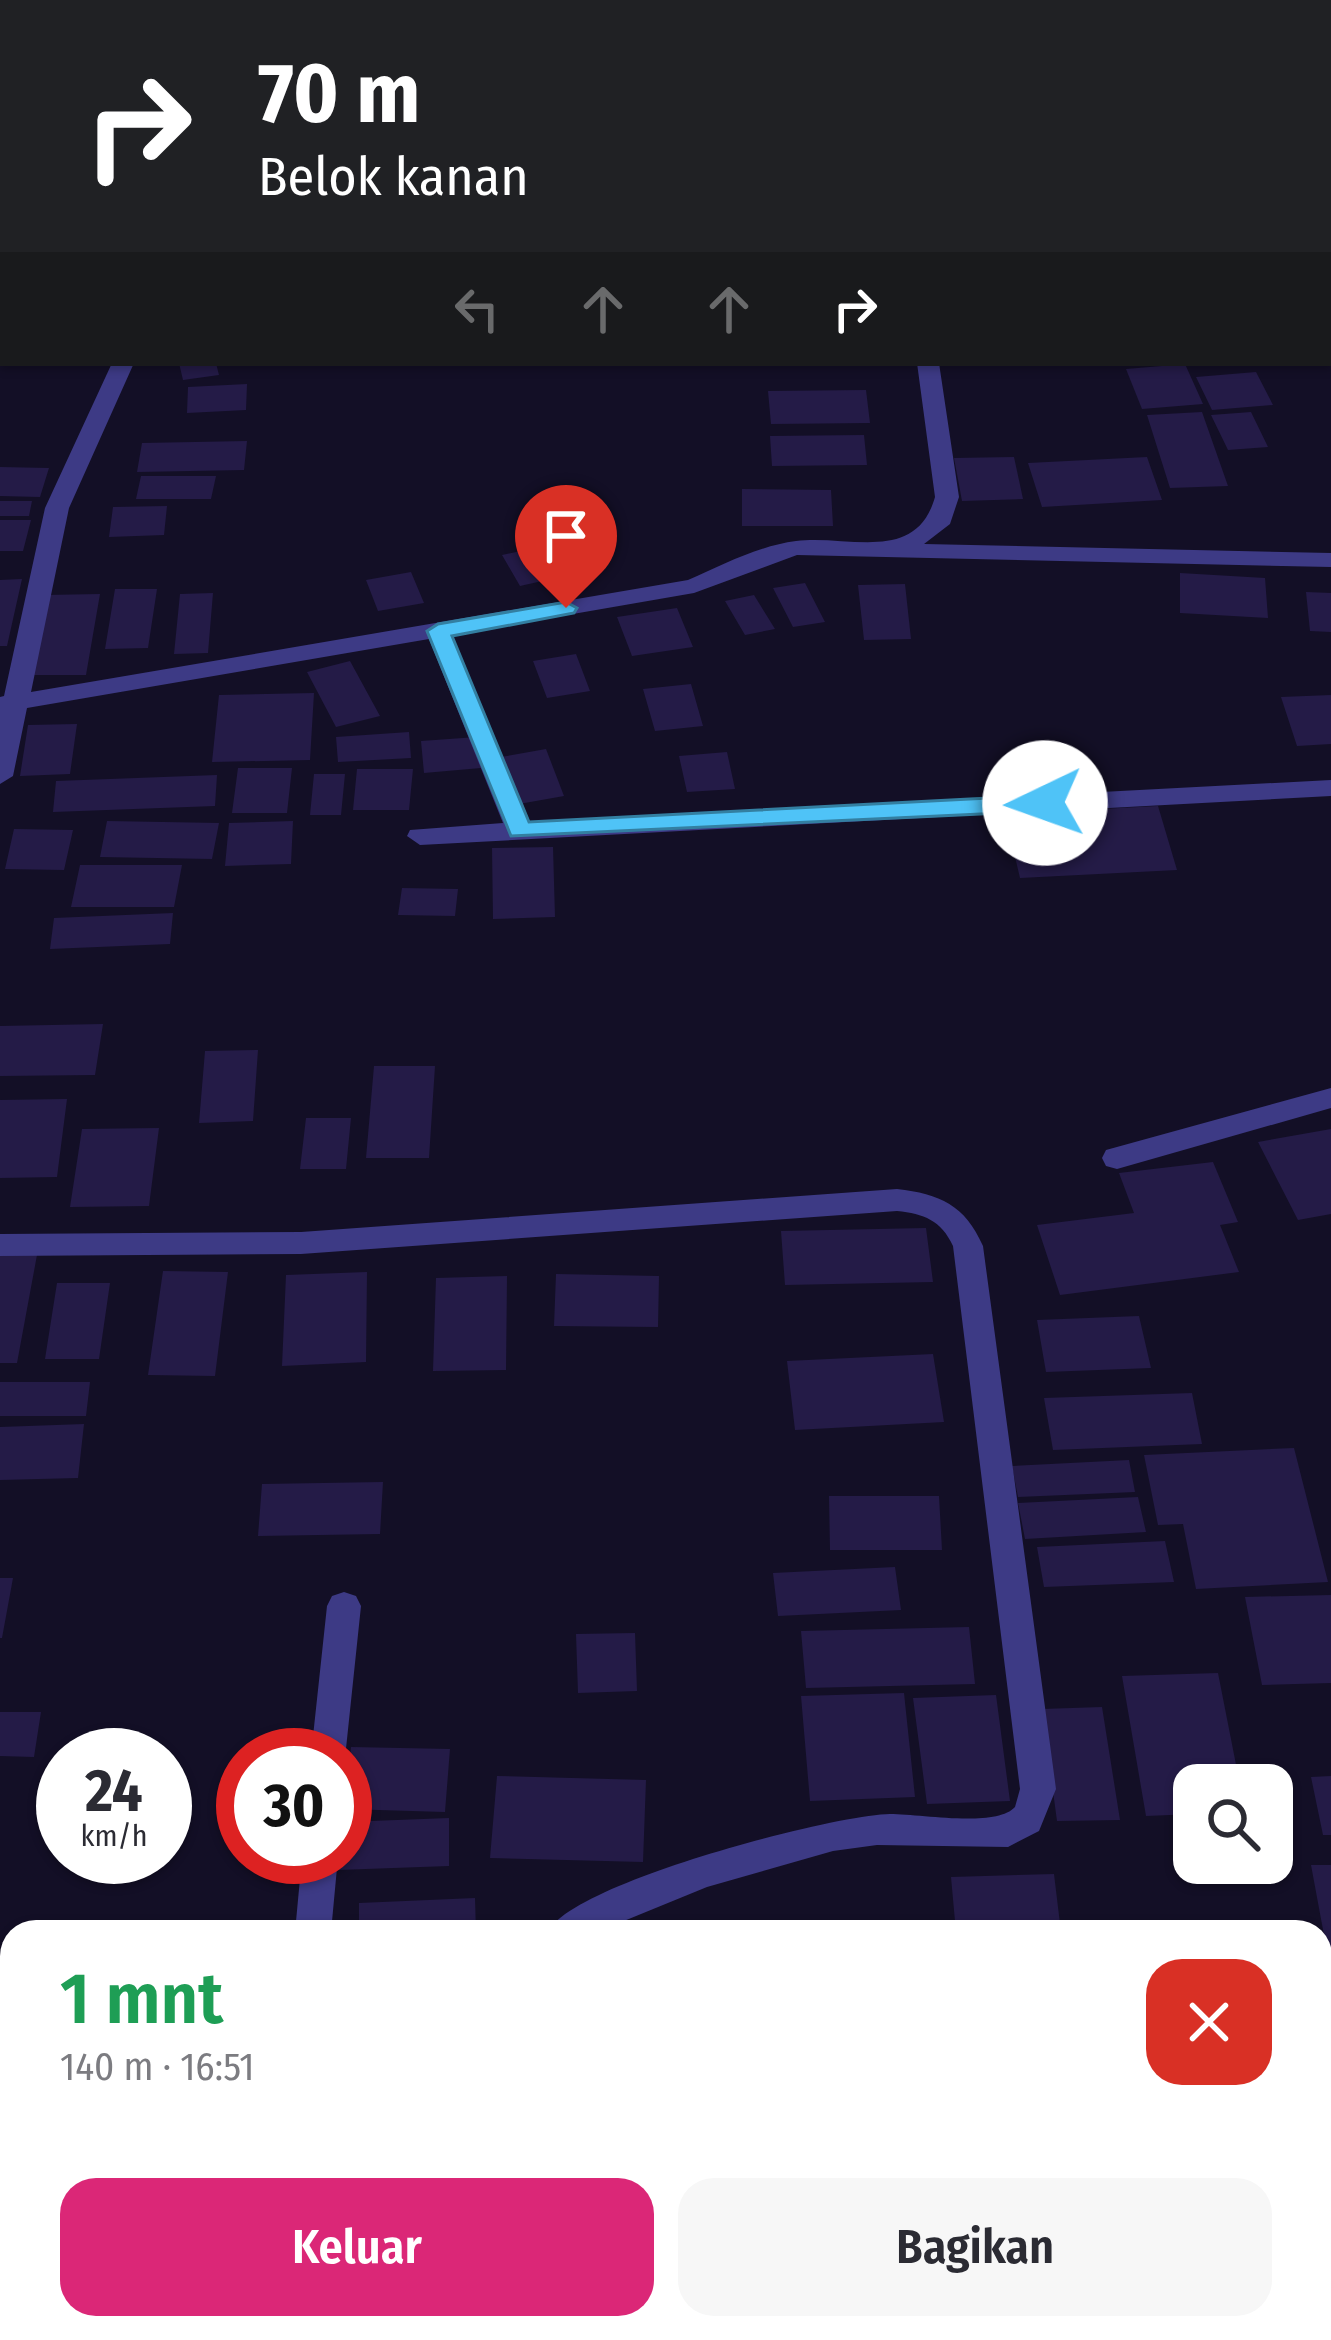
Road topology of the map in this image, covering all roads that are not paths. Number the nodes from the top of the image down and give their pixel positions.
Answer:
1 (122, 366) edge
2 (928, 366) edge
3 (903, 548) junction
4 (1331, 560) edge
5 (438, 631) junction
6 (8, 705) edge
7 (0, 776) edge
8 (1331, 788) edge
9 (520, 831) junction
10 (420, 836) dead end
11 (1331, 1098) edge
12 (1117, 1158) dead end
13 (0, 1244) edge
14 (344, 1606) dead end
15 (332, 1728) edge
16 (317, 1884) edge
17 (314, 1920) edge
18 (590, 1920) edge

1 - 6 street
2 - 3 street
3 - 4 street
3 - 5 street
5 - 6 street
5 - 9 street
6 - 7 street
8 - 9 street
9 - 10 street
11 - 12 street
13 - 18 street
14 - 15 street
16 - 17 street

